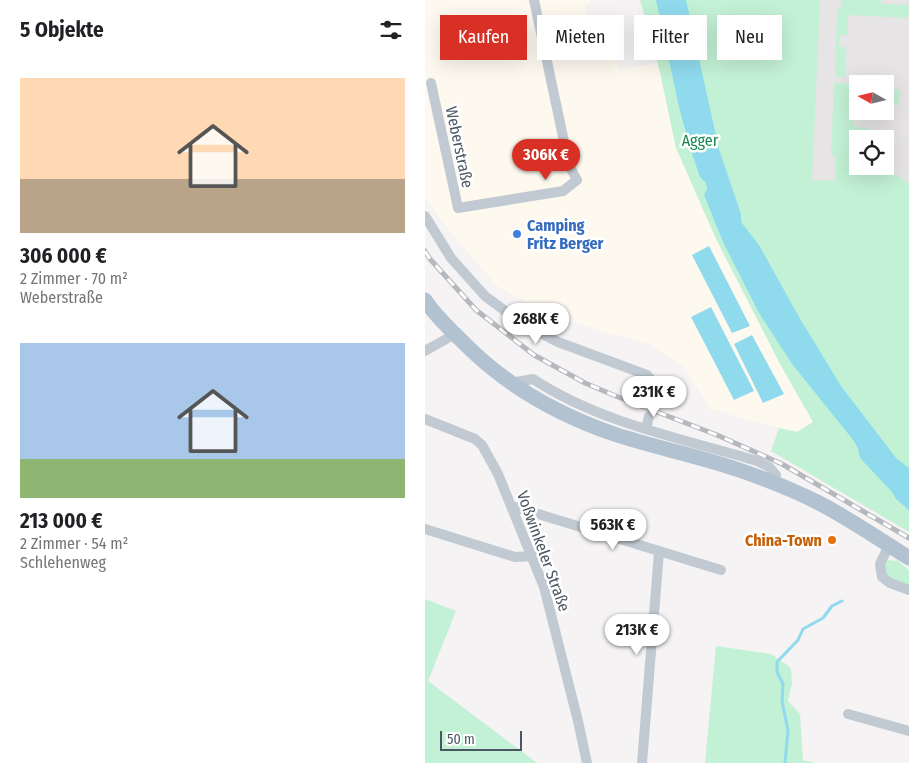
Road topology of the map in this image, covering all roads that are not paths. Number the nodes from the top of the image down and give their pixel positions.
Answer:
1 (534, 0) edge
2 (431, 83) dead end
3 (425, 216) edge
4 (425, 300) edge
5 (455, 334) junction
6 (425, 351) edge
7 (511, 383) junction
8 (656, 399) dead end
9 (649, 416) dead end
10 (425, 419) edge
11 (646, 429) junction
12 (774, 483) junction
13 (512, 506) junction
14 (425, 528) edge
15 (889, 545) junction
16 (659, 552) junction
17 (533, 556) junction
18 (909, 558) edge
19 (721, 570) dead end
20 (909, 590) edge
21 (848, 714) dead end
22 (909, 731) edge
23 (587, 763) edge
24 (642, 763) edge

1 - 2 street, Weberstraße
3 - 8 street
4 - 5 main road
5 - 6 street
5 - 7 main road
7 - 11 street
7 - 12 main road
9 - 11 street
10 - 13 street, Voßwinkeler Straße
11 - 12 street
12 - 15 main road
13 - 16 street
13 - 17 street, Voßwinkeler Straße
14 - 17 street
15 - 18 main road
15 - 20 street
16 - 19 street
16 - 24 street
17 - 23 street, Voßwinkeler Straße
21 - 22 street

